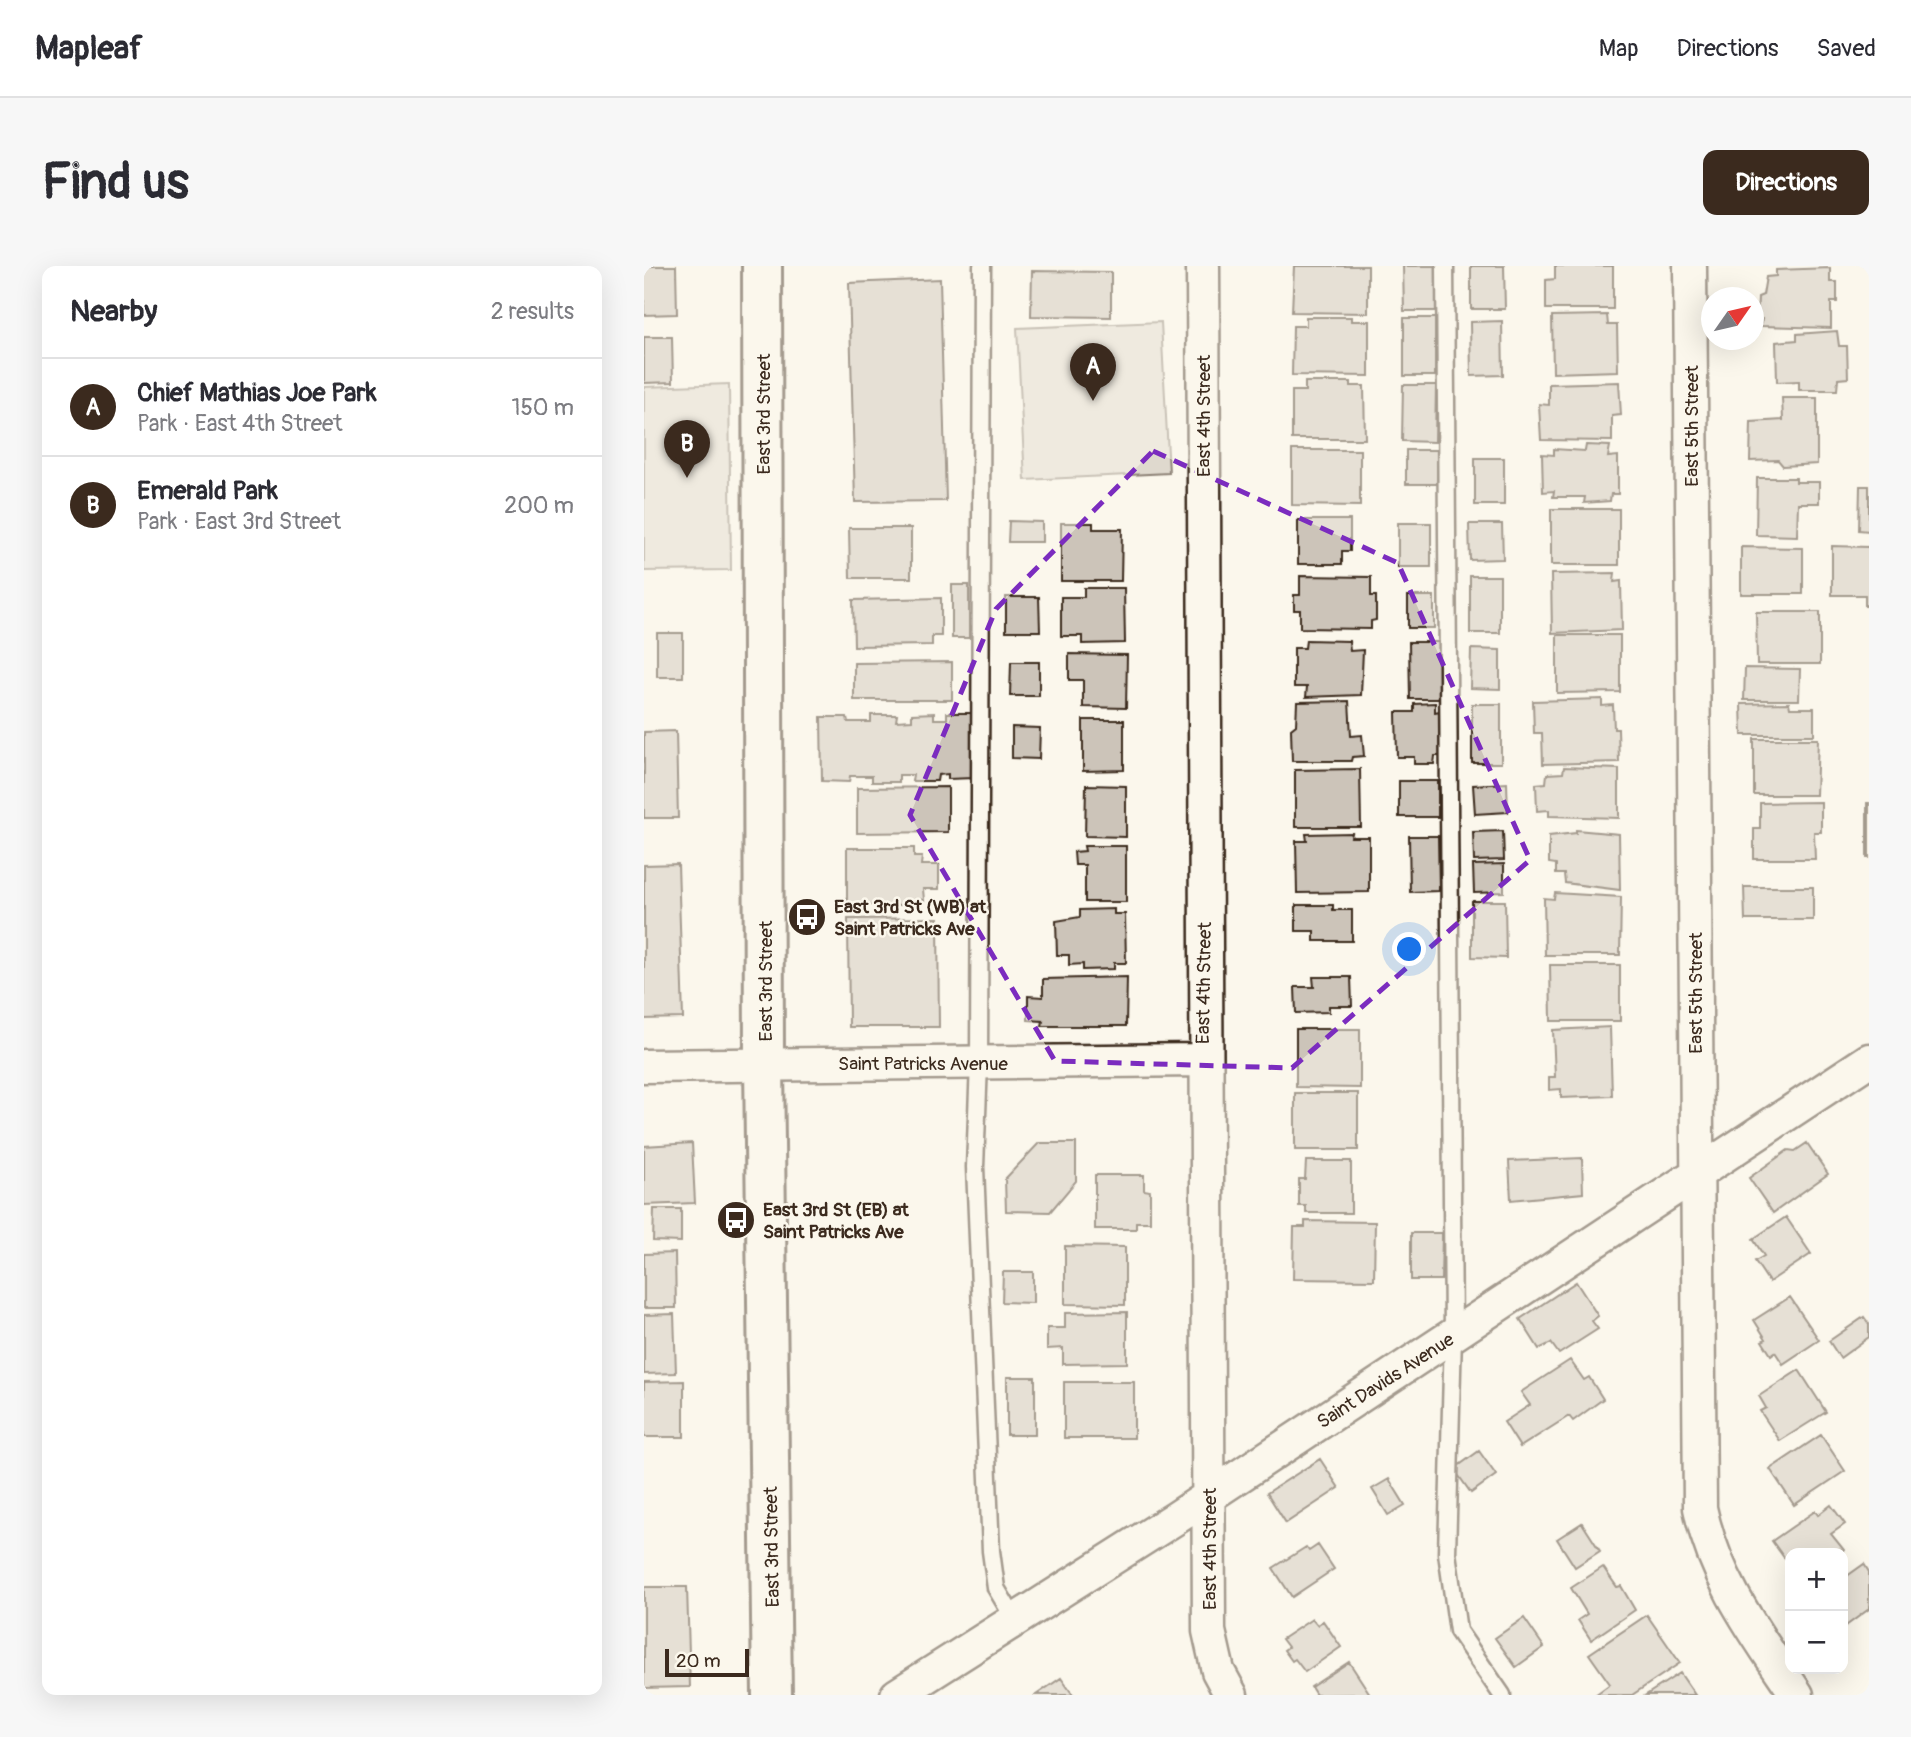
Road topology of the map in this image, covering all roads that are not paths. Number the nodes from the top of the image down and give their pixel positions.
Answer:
1 (762, 266) edge
2 (982, 266) edge
3 (1203, 266) edge
4 (1445, 266) edge
5 (1690, 266) edge
6 (1202, 1060) junction
7 (1869, 1060) edge
8 (979, 1063) junction
9 (764, 1065) junction
10 (644, 1066) edge
11 (1697, 1175) junction
12 (1452, 1336) junction
13 (1208, 1497) junction
14 (1015, 1620) junction
15 (772, 1695) edge
16 (897, 1695) edge
17 (1231, 1695) edge
18 (1502, 1695) edge
19 (1797, 1695) edge

1 - 9 street, East 3rd Street
2 - 8 lane
3 - 6 street, East 4th Street
4 - 12 lane
5 - 11 street, East 5th Street
6 - 8 street, Saint Patricks Avenue
6 - 13 street, East 4th Street
7 - 11 street, Saint Davids Avenue
8 - 9 street, Saint Patricks Avenue
8 - 14 lane
9 - 10 street, Saint Patricks Avenue
9 - 15 street, East 3rd Street
11 - 12 street, Saint Davids Avenue
11 - 19 street, East 5th Street
12 - 13 street, Saint Davids Avenue
12 - 18 lane
13 - 14 street, Saint Davids Avenue
13 - 17 street, East 4th Street
14 - 16 street, Saint Davids Avenue

